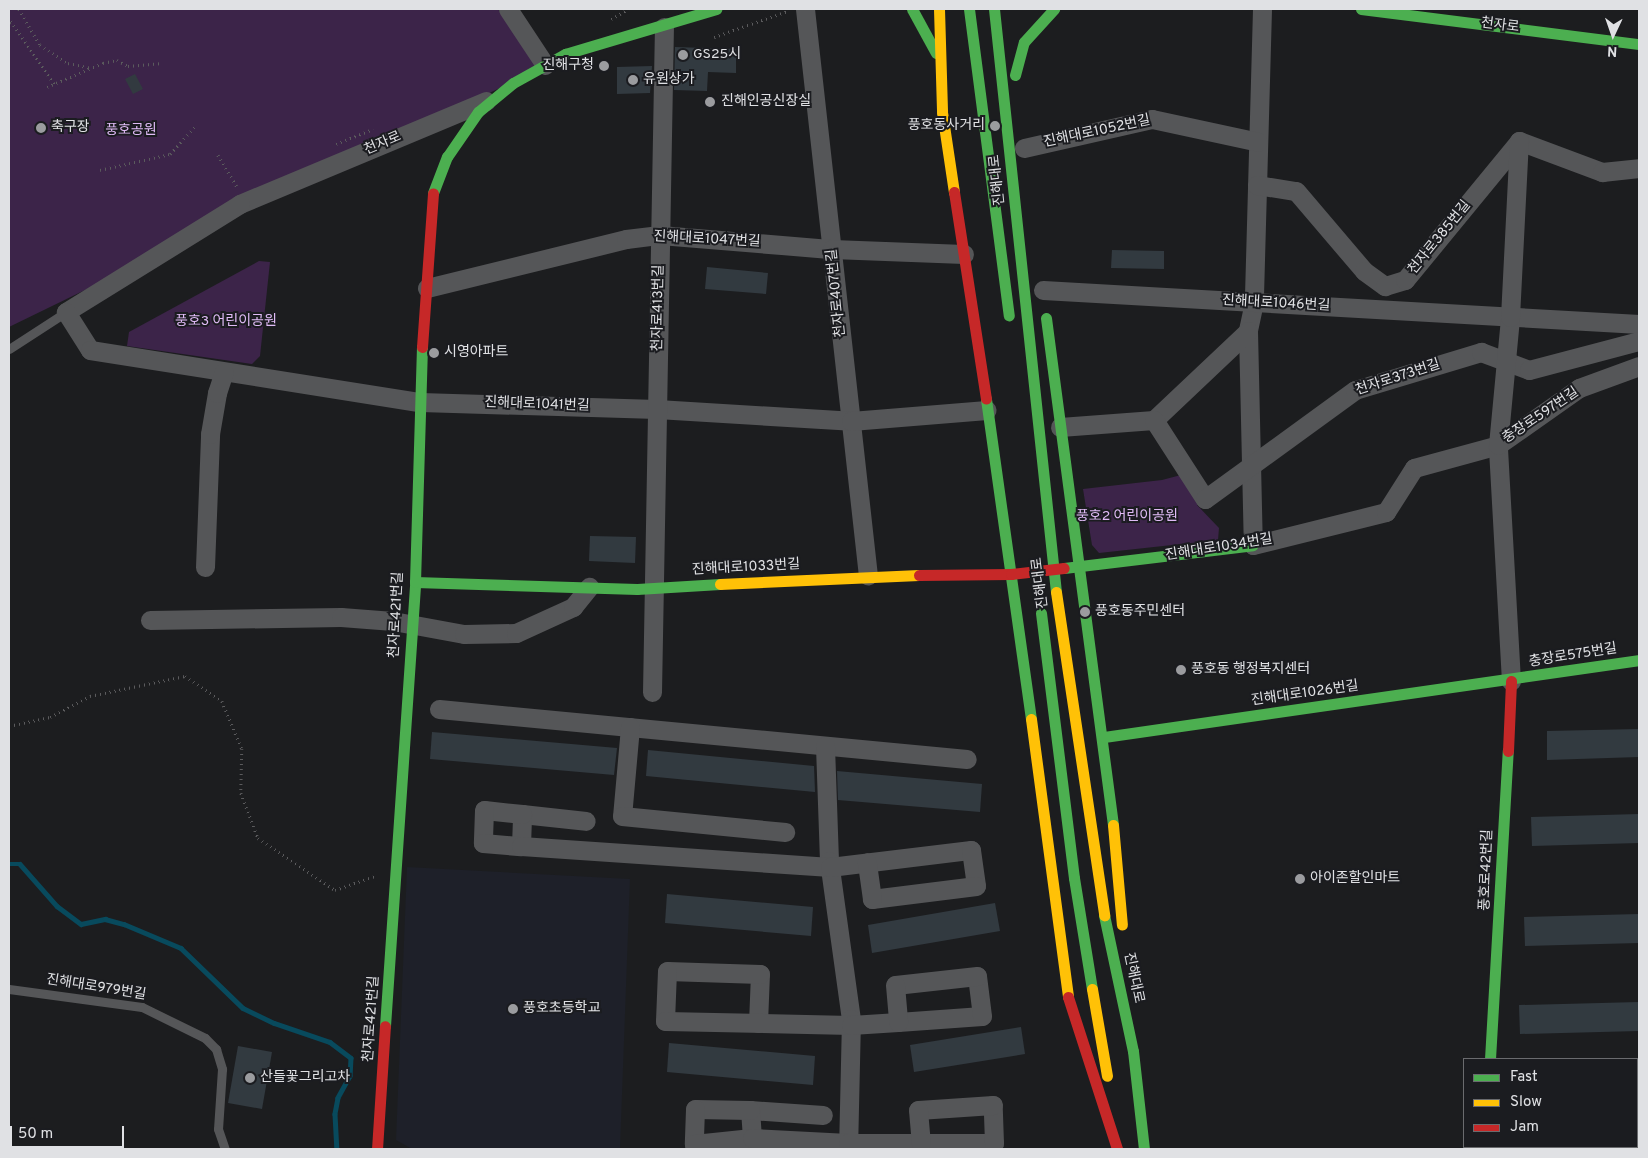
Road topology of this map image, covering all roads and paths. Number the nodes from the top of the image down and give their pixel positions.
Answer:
1 (20, 9) edge
2 (508, 9) edge
3 (716, 9) edge
4 (795, 9) edge
5 (805, 9) edge
6 (912, 9) edge
7 (939, 9) edge
8 (969, 9) edge
9 (994, 9) edge
10 (1054, 9) edge
11 (1262, 9) edge
12 (1361, 9) edge
13 (664, 18) edge
14 (9, 23) edge
15 (714, 37) dead end
16 (1639, 44) edge
17 (1012, 45) dead end
18 (160, 64) dead end
19 (941, 64) junction
20 (545, 65) junction
21 (92, 68) junction
22 (55, 85) junction
23 (47, 87) dead end
24 (490, 99) junction
25 (195, 126) dead end
26 (1519, 140) junction
27 (1258, 142) junction
28 (1024, 148) dead end
29 (1639, 168) edge
30 (100, 170) dead end
31 (1257, 185) junction
32 (660, 235) junction
33 (832, 249) junction
34 (964, 254) junction
35 (427, 288) junction
36 (1043, 295) joint
37 (1254, 302) junction
38 (66, 312) junction
39 (1510, 318) junction
40 (1639, 324) edge
41 (1011, 331) dead end
42 (1248, 331) junction
43 (1639, 341) edge
44 (9, 349) edge
45 (1506, 361) junction
46 (1639, 366) edge
47 (224, 372) junction
48 (420, 402) junction
49 (657, 409) junction
50 (988, 410) junction
51 (1154, 420) junction
52 (851, 421) junction
53 (1060, 427) junction
54 (1498, 445) junction
55 (1251, 466) junction
56 (1253, 545) junction
57 (1035, 557) dead end
58 (205, 567) dead end
59 (1079, 568) junction
60 (1011, 574) junction
61 (868, 576) junction
62 (415, 582) junction
63 (589, 587) junction
64 (654, 588) junction
65 (150, 620) dead end
66 (412, 627) junction
67 (1639, 660) edge
68 (1510, 681) junction
69 (652, 692) dead end
70 (439, 709) dead end
71 (9, 726) edge
72 (630, 727) junction
73 (1104, 737) junction
74 (825, 746) junction
75 (968, 759) dead end
76 (522, 814) junction
77 (586, 821) dead end
78 (785, 832) dead end
79 (521, 846) junction
80 (867, 862) junction
81 (830, 867) junction
82 (397, 874) junction
83 (9, 989) edge
84 (898, 1022) junction
85 (758, 1023) junction
86 (851, 1025) junction
87 (1133, 1051) junction
88 (1490, 1058) edge
89 (750, 1110) junction
90 (823, 1116) dead end
91 (752, 1138) junction
92 (921, 1143) dead end
93 (848, 1146) edge
94 (225, 1149) edge
95 (377, 1149) edge
96 (1118, 1149) edge
97 (1144, 1149) edge

1 - 21 path
2 - 20 street
3 - 13 main road, 천자로
4 - 15 path
5 - 33 street, 천자로407번길
6 - 19 main road
7 - 19 main road
8 - 41 main road, 진해대로
9 - 87 main road, 진해대로
10 - 17 main road
11 - 27 street
12 - 16 main road, 천자로
13 - 20 main road, 천자로
13 - 32 street, 천자로413번길
14 - 22 path
18 - 21 path
19 - 34 main road
20 - 24 main road, 천자로
21 - 22 path
22 - 23 path
24 - 35 main road, 천자로421번길
24 - 38 street, 천자로
25 - 30 path
26 - 29 street
26 - 31 street, 천자로385번길
26 - 39 street
27 - 28 street, 진해대로1052번길
27 - 31 street
31 - 37 street
32 - 33 street, 진해대로1047번길
32 - 35 street, 진해대로1047번길
32 - 49 street, 천자로413번길
33 - 34 street, 진해대로1047번길
33 - 52 street, 천자로407번길
34 - 50 main road
35 - 48 main road, 천자로421번길
36 - 37 street, 진해대로1046번길
36 - 53 main road
37 - 39 street, 진해대로1046번길
37 - 42 street
38 - 44 lane
38 - 47 street, 진해대로1041번길
39 - 40 street
39 - 45 street
42 - 51 street
42 - 55 street
43 - 45 street, 천자로373번길
45 - 54 street
45 - 55 street, 천자로373번길
46 - 54 street, 충장로597번길
47 - 48 street, 진해대로1041번길
47 - 58 street
48 - 49 street, 진해대로1041번길
48 - 62 main road, 천자로421번길
49 - 52 street, 진해대로1041번길
49 - 64 street, 천자로413번길
50 - 52 street, 진해대로1041번길
50 - 60 main road
51 - 53 street
51 - 55 street, 천자로373번길
52 - 61 street, 천자로407번길
53 - 59 main road
54 - 56 street, 진해대로1034번길
54 - 68 street
55 - 56 street
56 - 59 main road, 진해대로1034번길
57 - 96 main road, 진해대로
59 - 60 main road, 진해대로1033번길
59 - 73 main road
60 - 61 main road, 진해대로1033번길
60 - 96 main road
61 - 64 main road, 진해대로1033번길
62 - 63 main road, 진해대로1033번길
62 - 66 main road, 천자로421번길
63 - 64 main road, 진해대로1033번길
63 - 66 street
64 - 69 street, 천자로413번길
65 - 66 street
66 - 82 main road, 천자로421번길
67 - 68 main road, 충장로575번길
68 - 73 main road, 진해대로1026번길
68 - 88 main road, 풍호로42번길
70 - 72 street
71 - 82 path
72 - 74 street
72 - 78 street
73 - 87 main road
74 - 75 street
74 - 81 street
76 - 77 street
76 - 79 street
76 - 79 street
79 - 81 street
80 - 80 street
80 - 81 street
81 - 86 street
82 - 95 main road, 천자로421번길
83 - 94 lane, 진해대로979번길
84 - 84 street
84 - 86 street
85 - 85 street
85 - 86 street
86 - 93 street
87 - 97 main road, 진해대로
89 - 90 street
89 - 91 street
89 - 91 street
91 - 93 street
92 - 93 street

